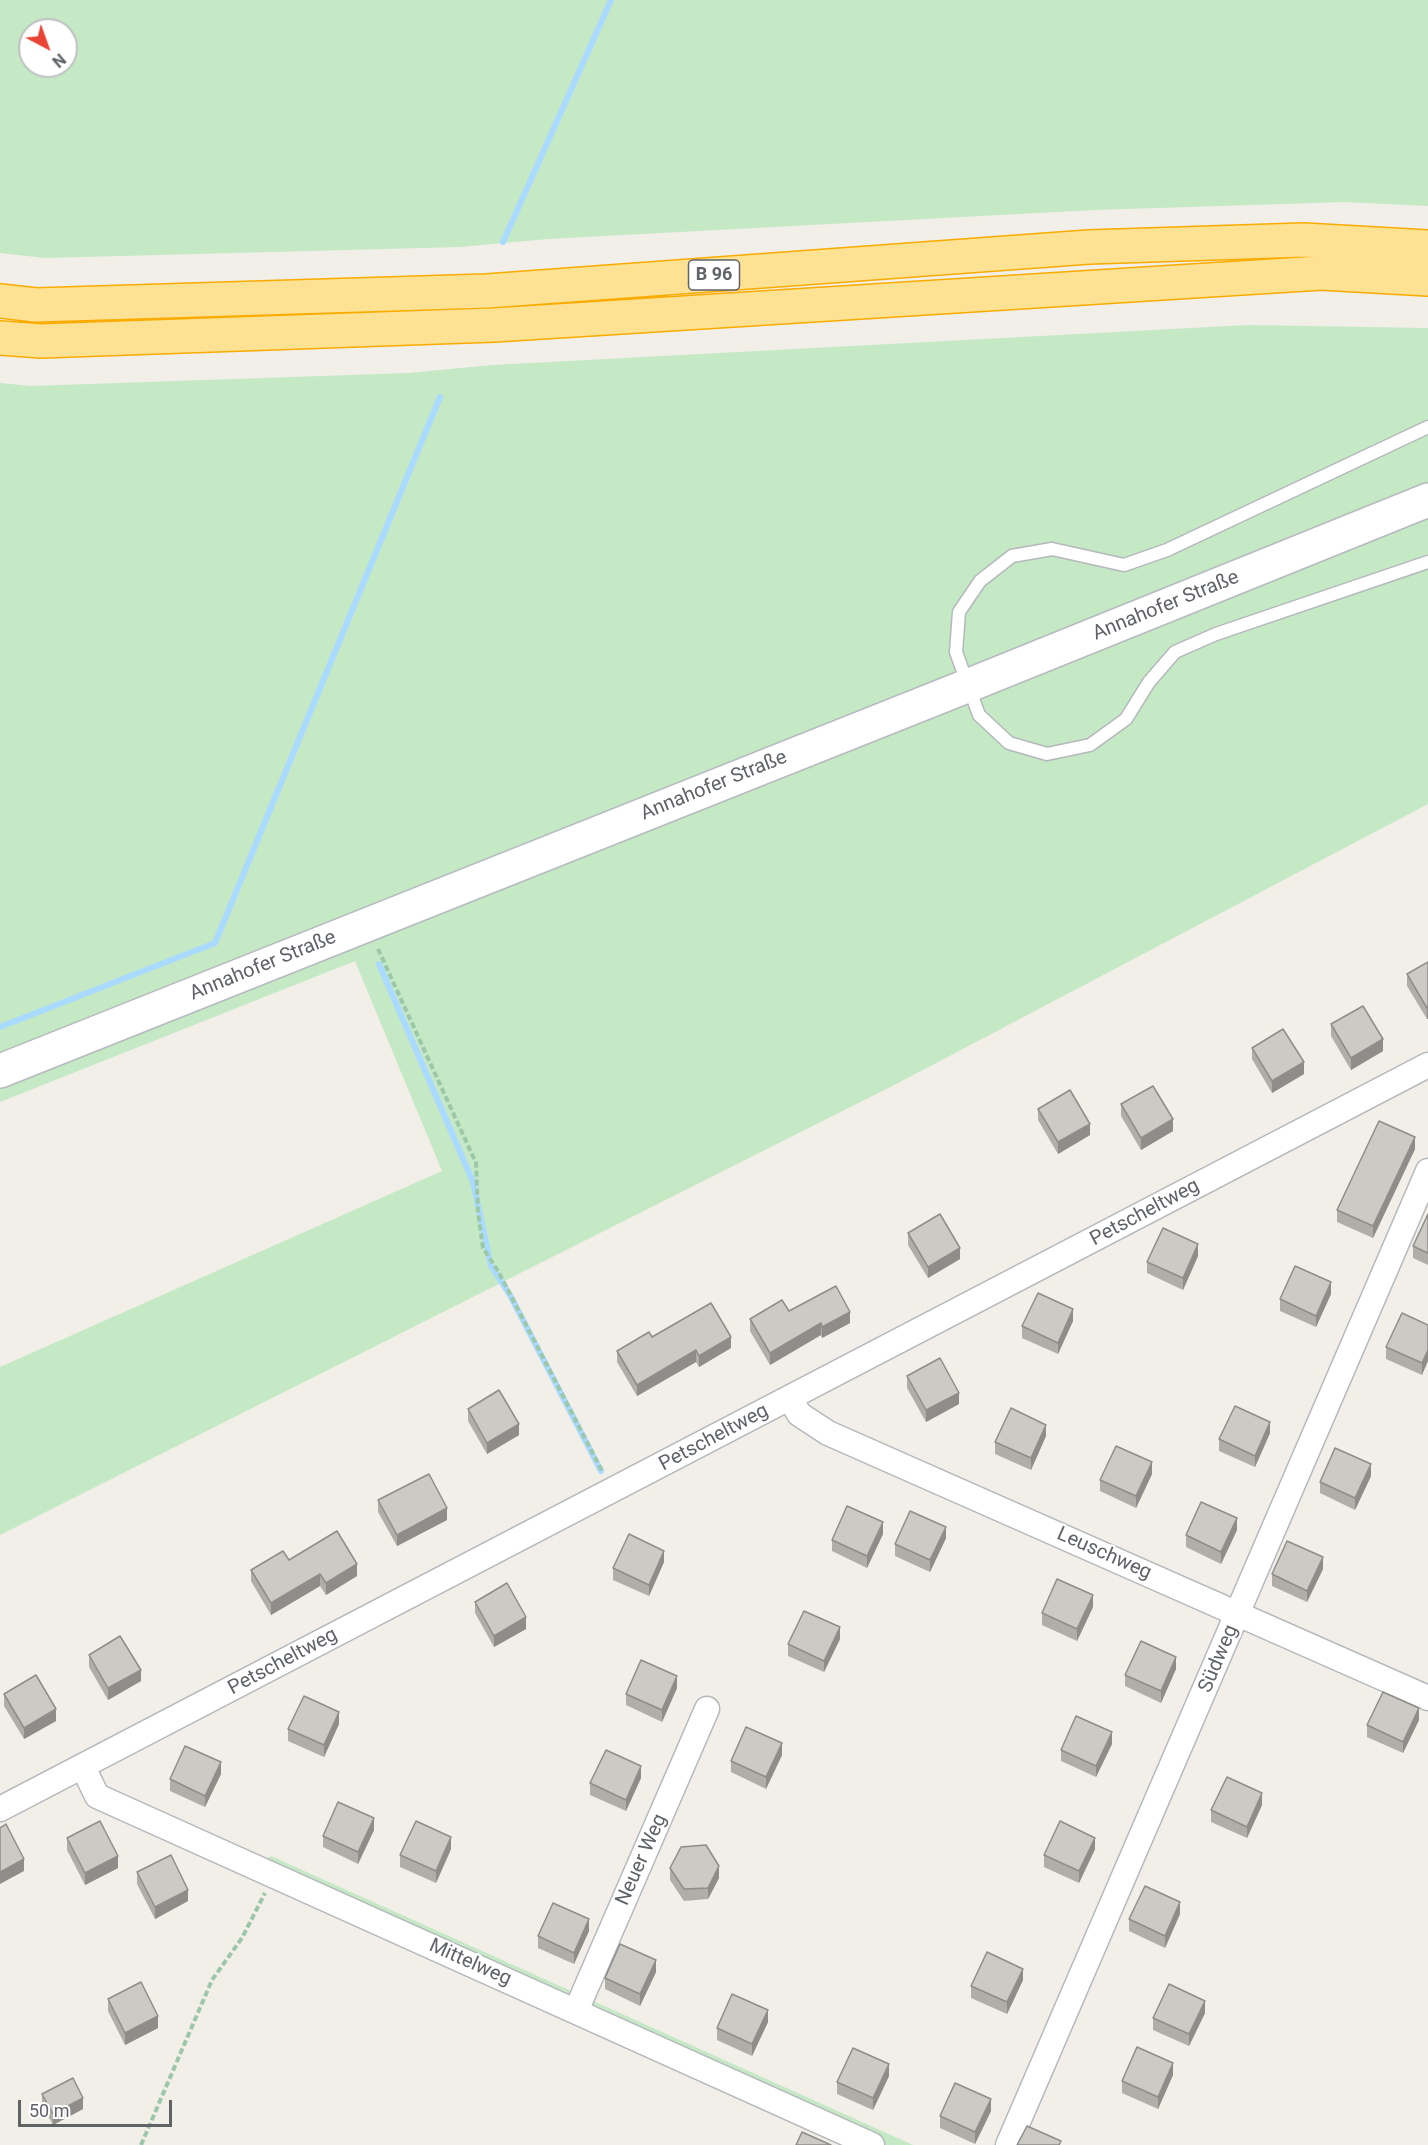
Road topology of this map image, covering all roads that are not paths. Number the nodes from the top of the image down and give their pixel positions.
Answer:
1 (1428, 247) edge
2 (1428, 279) edge
3 (0, 301) edge
4 (0, 338) edge
5 (1428, 427) edge
6 (1428, 500) edge
7 (1428, 562) edge
8 (967, 686) junction
9 (1428, 1065) edge
10 (0, 1071) edge
11 (1428, 1172) edge
12 (790, 1398) junction
13 (1239, 1613) junction
14 (1428, 1698) edge
15 (707, 1709) dead end
16 (83, 1767) junction
17 (0, 1809) edge
18 (576, 2011) junction
19 (872, 2145) edge
20 (1008, 2145) edge

1 - 3 highway, B 96
2 - 4 highway, B 96
5 - 8 lane
6 - 8 street, Annahofer Straße
7 - 8 lane
8 - 10 street, Annahofer Straße
9 - 12 street, Petscheltweg
11 - 13 street, Südweg
12 - 13 street, Leuschweg
12 - 16 street, Petscheltweg
13 - 14 street, Leuschweg
13 - 20 street, Südweg
15 - 18 street, Neuer Weg
16 - 17 street, Petscheltweg
16 - 18 street, Mittelweg
18 - 19 street, Mittelweg

